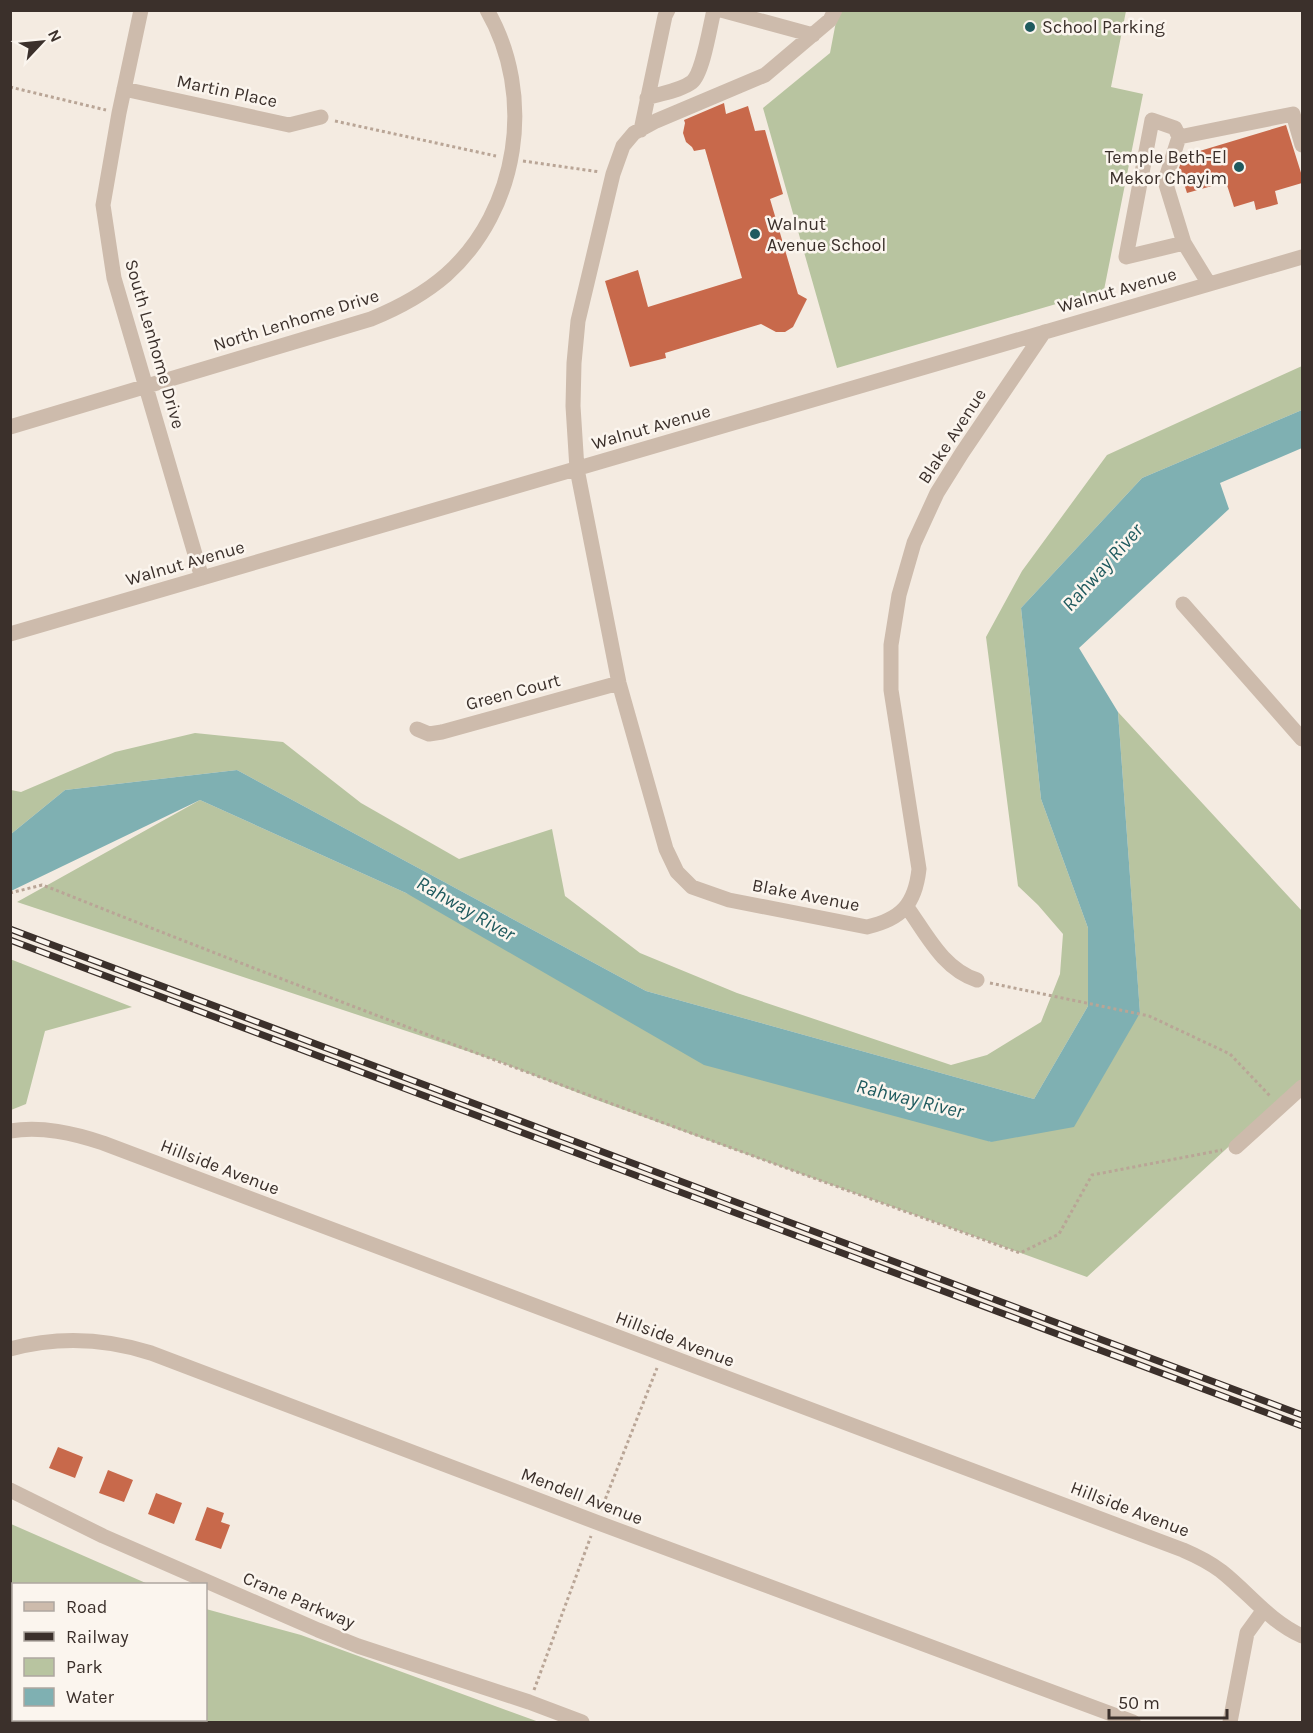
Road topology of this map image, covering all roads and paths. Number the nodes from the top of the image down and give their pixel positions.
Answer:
1 (141, 10) edge
2 (487, 10) edge
3 (668, 10) edge
4 (714, 10) edge
5 (721, 10) edge
6 (835, 10) edge
7 (813, 35) junction
8 (10, 87) edge
9 (124, 89) junction
10 (647, 98) junction
11 (119, 113) junction
12 (321, 117) joint
13 (640, 129) junction
14 (1179, 137) junction
15 (1302, 145) edge
16 (511, 160) junction
17 (613, 174) junction
18 (1184, 243) junction
19 (1302, 257) edge
20 (1209, 284) junction
21 (1044, 332) junction
22 (146, 386) junction
23 (10, 427) edge
24 (577, 469) junction
25 (202, 578) junction
26 (1183, 604) dead end
27 (10, 634) edge
28 (619, 683) junction
29 (417, 729) dead end
30 (1302, 739) edge
31 (10, 893) edge
32 (907, 907) junction
33 (977, 981) joint
34 (1302, 1087) edge
35 (1281, 1108) junction
36 (10, 1131) edge
37 (1236, 1148) joint
38 (10, 1349) edge
39 (10, 1490) edge
40 (1263, 1611) junction
41 (1302, 1636) edge
42 (582, 1722) edge
43 (1133, 1722) edge
44 (1230, 1722) edge

1 - 9 street, South Lenhome Drive
2 - 16 street, North Lenhome Drive
3 - 10 street
4 - 10 street
5 - 7 street
6 - 7 street
7 - 13 street
8 - 11 path
9 - 11 street, South Lenhome Drive
9 - 12 street, Martin Place
10 - 13 street
11 - 22 street, South Lenhome Drive
12 - 16 path
13 - 17 street, Blake Avenue
14 - 15 street
14 - 18 street
14 - 18 street
16 - 17 path
16 - 22 street, North Lenhome Drive
17 - 24 street, Blake Avenue
18 - 20 street
19 - 20 street, Walnut Avenue
20 - 21 street, Walnut Avenue
21 - 24 street, Walnut Avenue
21 - 32 street, Blake Avenue
22 - 23 street, North Lenhome Drive
22 - 25 street, South Lenhome Drive
24 - 25 street, Walnut Avenue
24 - 28 street, Blake Avenue
25 - 27 street, Walnut Avenue
26 - 30 street
28 - 29 street, Green Court
28 - 32 street, Blake Avenue
31 - 37 path
32 - 33 street
33 - 35 path
34 - 35 street
35 - 37 street
36 - 40 street, Hillside Avenue
38 - 43 street, Mendell Avenue
39 - 42 street, Crane Parkway
40 - 41 street, Hillside Avenue
40 - 44 street

